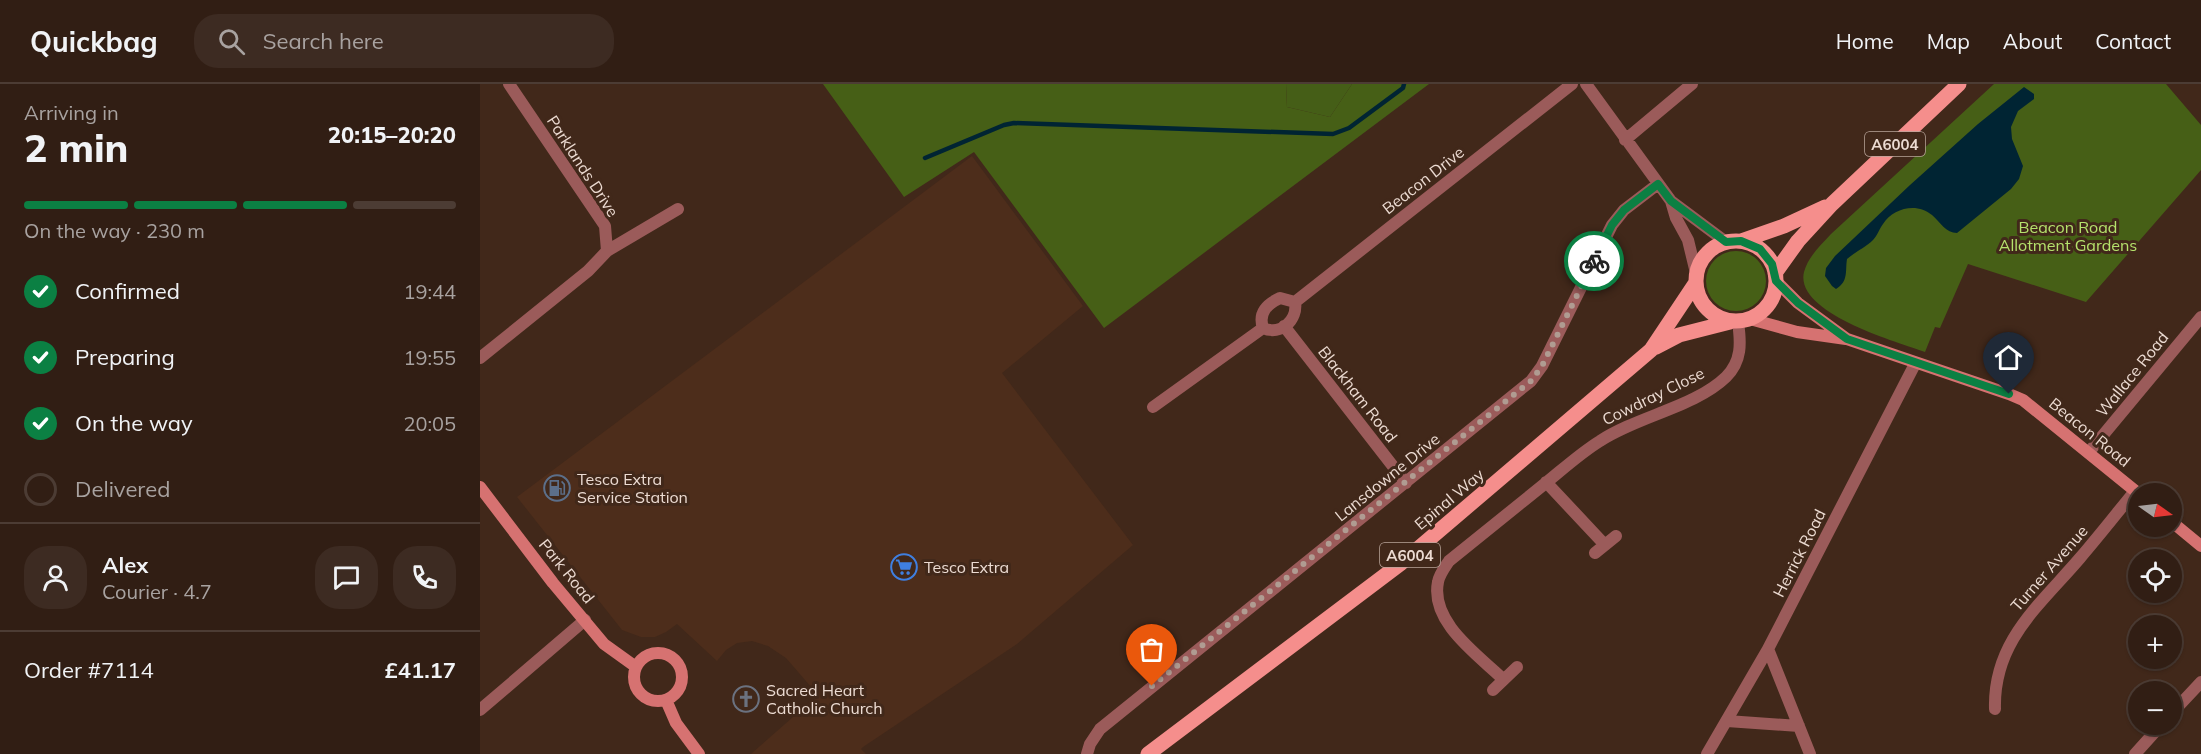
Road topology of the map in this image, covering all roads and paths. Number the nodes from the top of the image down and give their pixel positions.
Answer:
1 (509, 84) edge
2 (1572, 84) edge
3 (1586, 84) edge
4 (1692, 84) edge
5 (1959, 84) edge
6 (1625, 140) junction
7 (1658, 184) junction
8 (1671, 201) junction
9 (1832, 204) junction
10 (678, 209) dead end
11 (1734, 242) junction
12 (607, 251) junction
13 (1776, 277) junction
14 (1696, 278) junction
15 (1295, 302) junction
16 (2201, 317) edge
17 (1740, 321) junction
18 (1284, 326) junction
19 (1263, 328) junction
20 (1847, 339) junction
21 (1651, 350) junction
22 (480, 358) edge
23 (1916, 363) junction
24 (1153, 407) dead end
25 (2090, 452) junction
26 (1546, 482) junction
27 (1406, 483) junction
28 (2128, 484) edge
29 (480, 487) edge
30 (2128, 503) edge
31 (2182, 530) edge
32 (1616, 536) dead end
33 (1605, 544) junction
34 (2201, 546) edge
35 (1595, 554) dead end
36 (585, 620) junction
37 (1768, 650) junction
38 (636, 667) junction
39 (1517, 667) dead end
40 (1503, 679) junction
41 (2201, 682) edge
42 (1493, 690) dead end
43 (666, 700) junction
44 (2182, 702) edge
45 (1995, 709) dead end
46 (480, 710) edge
47 (1727, 721) junction
48 (1799, 726) junction
49 (2152, 735) edge
50 (699, 754) edge
51 (1087, 754) edge
52 (1148, 754) edge
53 (1707, 754) edge
54 (1810, 754) edge
55 (2135, 754) edge

1 - 12 street, Parklands Drive
2 - 15 street, Beacon Drive
3 - 6 street
4 - 6 street
5 - 9 main road, A6004
6 - 7 street
7 - 8 street
7 - 27 street, Lansdowne Drive
8 - 11 street
8 - 14 street
9 - 11 main road, A6004
9 - 13 main road, A6004
10 - 12 street
11 - 13 main road
11 - 14 main road
12 - 22 street
13 - 17 main road
13 - 20 street, Beacon Road
14 - 17 main road
14 - 21 main road, Epinal Way / A6004
15 - 18 street, Beacon Drive
15 - 19 street, Beacon Drive
16 - 25 street, Wallace Road
17 - 20 street, Beacon Road
17 - 21 main road, Epinal Way / A6004
17 - 26 street, Cowdray Close
18 - 19 street
18 - 27 street, Blackham Road
19 - 24 street
20 - 23 street, Beacon Road
21 - 52 main road, Epinal Way / A6004
23 - 25 street, Beacon Road
23 - 37 street, Herrick Road
25 - 28 street, Beacon Road
26 - 33 street
26 - 40 street, Cowdray Close
27 - 51 street, Lansdowne Drive
29 - 36 street, Park Road
30 - 45 street, Turner Avenue
31 - 34 street
32 - 33 street
33 - 35 street
36 - 38 street, Park Road
36 - 46 street
37 - 47 street, Herrick Road
37 - 48 street
38 - 43 street
38 - 43 street
39 - 40 street
40 - 42 street
41 - 44 street
43 - 50 street
47 - 48 street
47 - 53 street, Herrick Road
48 - 54 street
49 - 55 street

